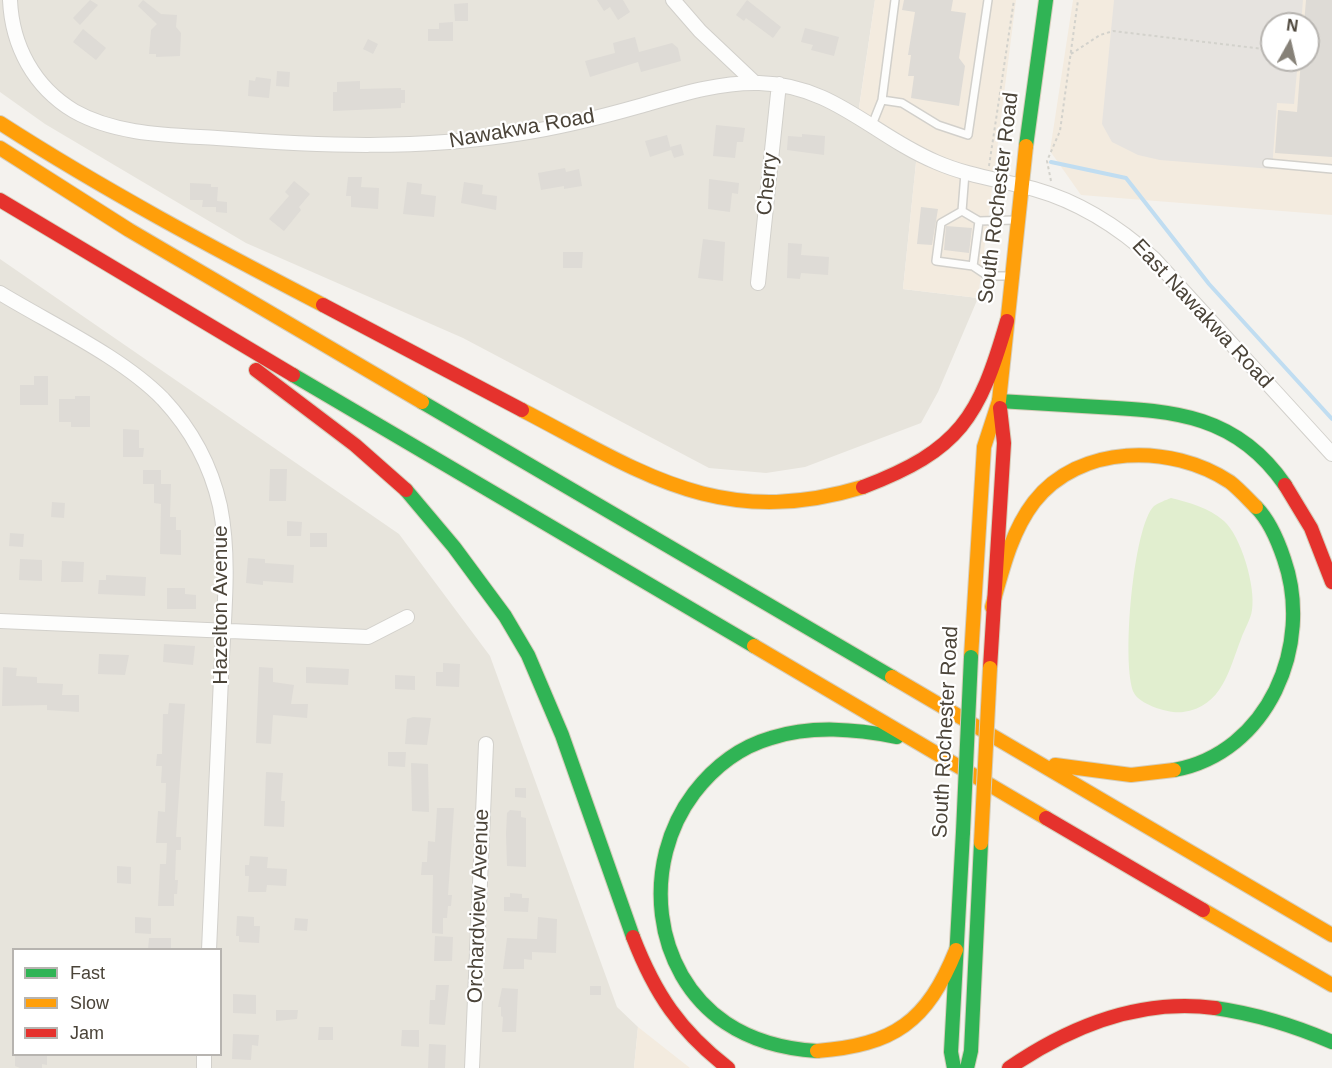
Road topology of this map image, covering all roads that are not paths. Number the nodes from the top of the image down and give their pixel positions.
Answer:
1 (10, 0) edge
2 (674, 0) edge
3 (896, 0) edge
4 (988, 0) edge
5 (1046, 0) edge
6 (755, 83) junction
7 (779, 84) junction
8 (882, 100) junction
9 (0, 123) edge
10 (872, 125) junction
11 (0, 148) edge
12 (1267, 163) dead end
13 (1332, 169) edge
14 (965, 173) junction
15 (1020, 185) junction
16 (0, 200) edge
17 (962, 211) junction
18 (1017, 220) junction
19 (980, 221) junction
20 (973, 266) junction
21 (1010, 276) junction
22 (758, 283) dead end
23 (150, 292) junction
24 (0, 293) edge
25 (1006, 321) junction
26 (999, 400) junction
27 (1332, 454) edge
28 (1332, 582) edge
29 (992, 607) junction
30 (407, 617) dead end
31 (0, 621) edge
32 (223, 630) junction
33 (916, 741) junction
34 (486, 744) dead end
35 (1033, 759) junction
36 (1332, 935) edge
37 (209, 948) edge
38 (956, 951) junction
39 (1332, 984) edge
40 (1332, 1042) edge
41 (472, 1068) edge
42 (728, 1068) edge
43 (954, 1068) edge
44 (967, 1068) edge
45 (1009, 1068) edge

1 - 6 street, Nawakwa Road
2 - 6 street
3 - 8 lane
4 - 8 lane
5 - 15 main road, South Rochester Road
6 - 7 street, Nawakwa Road
7 - 10 street, Nawakwa Road
7 - 22 street, Cherry
8 - 10 lane
9 - 25 main road
10 - 14 street, Nawakwa Road
11 - 35 main road
12 - 13 lane
14 - 15 street, Nawakwa Road
14 - 17 lane
15 - 18 main road, South Rochester Road
15 - 27 street, East Nawakwa Road
16 - 23 main road
17 - 19 lane
17 - 20 lane
18 - 19 lane
18 - 21 main road, South Rochester Road
19 - 20 lane
20 - 21 lane
21 - 25 main road, South Rochester Road
23 - 33 main road
23 - 42 main road
24 - 32 street, Hazelton Avenue
25 - 26 main road, South Rochester Road
26 - 28 main road
26 - 29 main road, South Rochester Road
26 - 38 main road, South Rochester Road, bridge
29 - 35 main road
29 - 44 main road, South Rochester Road, bridge
30 - 32 street
31 - 32 street
32 - 37 street, Hazelton Avenue
33 - 38 main road
33 - 39 main road
34 - 41 street, Orchardview Avenue
35 - 36 main road
38 - 43 main road, South Rochester Road
40 - 45 main road

